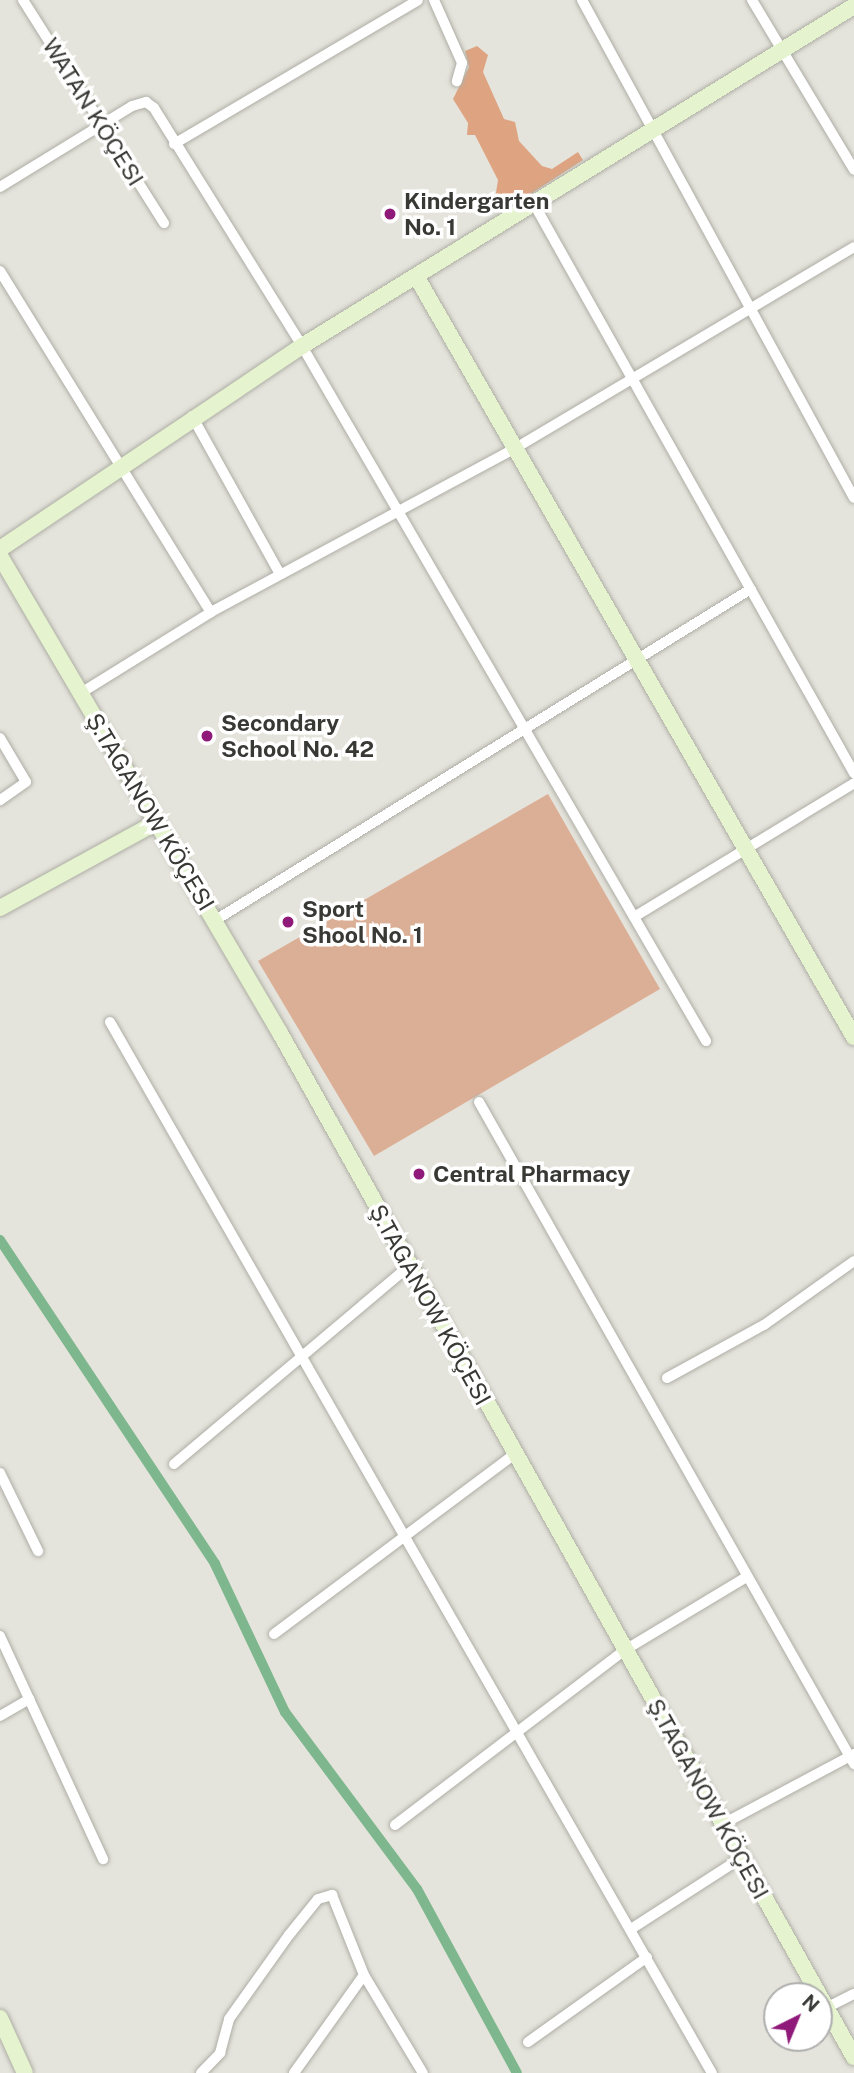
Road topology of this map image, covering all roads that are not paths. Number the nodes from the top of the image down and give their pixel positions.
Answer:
1 (23, 0) edge
2 (418, 0) edge
3 (434, 0) edge
4 (582, 0) edge
5 (752, 0) edge
6 (844, 6) edge
7 (780, 51) junction
8 (457, 81) dead end
9 (98, 124) junction
10 (650, 131) junction
11 (174, 144) junction
12 (854, 170) edge
13 (0, 187) edge
14 (534, 204) junction
15 (164, 223) dead end
16 (854, 247) edge
17 (0, 271) edge
18 (416, 275) junction
19 (746, 306) junction
20 (302, 346) junction
21 (631, 379) junction
22 (192, 416) junction
23 (514, 449) junction
24 (125, 465) junction
25 (854, 498) edge
26 (398, 514) junction
27 (0, 549) edge
28 (0, 556) edge
29 (280, 574) junction
30 (751, 589) junction
31 (211, 612) junction
32 (634, 659) junction
33 (79, 694) junction
34 (522, 729) junction
35 (0, 738) edge
36 (854, 773) edge
37 (854, 783) edge
38 (0, 800) edge
39 (157, 822) junction
40 (746, 850) junction
41 (1, 906) edge
42 (634, 917) junction
43 (214, 921) junction
44 (110, 1022) dead end
45 (854, 1037) edge
46 (706, 1041) dead end
47 (479, 1102) dead end
48 (854, 1261) edge
49 (409, 1266) junction
50 (304, 1358) junction
51 (667, 1378) dead end
52 (513, 1455) junction
53 (174, 1464) dead end
54 (0, 1473) edge
55 (404, 1536) junction
56 (38, 1551) dead end
57 (745, 1578) junction
58 (274, 1634) dead end
59 (0, 1636) edge
60 (625, 1650) junction
61 (30, 1699) junction
62 (0, 1716) edge
63 (516, 1733) junction
64 (853, 1758) edge
65 (395, 1825) dead end
66 (723, 1825) junction
67 (741, 1858) junction
68 (103, 1859) dead end
69 (631, 1929) junction
70 (647, 1957) junction
71 (364, 1975) junction
72 (812, 1982) edge
73 (854, 1994) edge
74 (833, 2005) edge
75 (0, 2018) edge
76 (833, 2019) edge
77 (528, 2042) dead end
78 (854, 2057) edge
79 (25, 2073) edge
80 (201, 2073) edge
81 (294, 2073) edge
82 (423, 2073) edge
83 (712, 2073) edge

1 - 9 street, WATAN KÖÇESI
2 - 11 street
3 - 8 street
4 - 10 street
5 - 7 street
6 - 7 street
7 - 10 street
7 - 12 street
9 - 11 street
9 - 13 street
9 - 15 street, WATAN KÖÇESI
10 - 14 street
10 - 19 street
11 - 20 street
14 - 18 street
14 - 21 street
16 - 19 street
17 - 24 street
18 - 20 street
18 - 23 street
19 - 21 street
19 - 25 street
20 - 22 street
20 - 26 street
21 - 23 street
21 - 30 street
22 - 24 street
22 - 29 street
23 - 26 street
23 - 32 street
24 - 27 street
24 - 31 street
26 - 29 street
26 - 34 street
28 - 33 street, Ş.TAGANOW KÖÇESI
29 - 31 street
30 - 32 street
30 - 36 street
31 - 33 street
32 - 34 street
32 - 40 street
33 - 39 street, Ş.TAGANOW KÖÇESI
34 - 42 street
34 - 43 street
35 - 38 street
37 - 40 street
39 - 41 street
39 - 43 street, Ş.TAGANOW KÖÇESI
40 - 42 street
40 - 45 street
42 - 46 street
43 - 49 street, Ş.TAGANOW KÖÇESI
44 - 50 street
47 - 57 street
48 - 51 street
49 - 50 street
49 - 52 street, Ş.TAGANOW KÖÇESI
50 - 53 street
50 - 55 street
52 - 55 street
52 - 60 street, Ş.TAGANOW KÖÇESI
54 - 56 street
55 - 58 street
55 - 63 street
57 - 60 street
57 - 64 street
59 - 61 street
60 - 63 street
60 - 66 street, Ş.TAGANOW KÖÇESI
61 - 62 street
61 - 68 street
63 - 65 street
63 - 69 street
64 - 66 street
66 - 67 street, Ş.TAGANOW KÖÇESI
67 - 69 street
67 - 72 street, Ş.TAGANOW KÖÇESI
69 - 70 street
70 - 77 street
70 - 83 street
71 - 80 street
71 - 81 street
71 - 82 street
73 - 74 street
75 - 79 street
76 - 78 street, Ş.TAGANOW KÖÇESI

